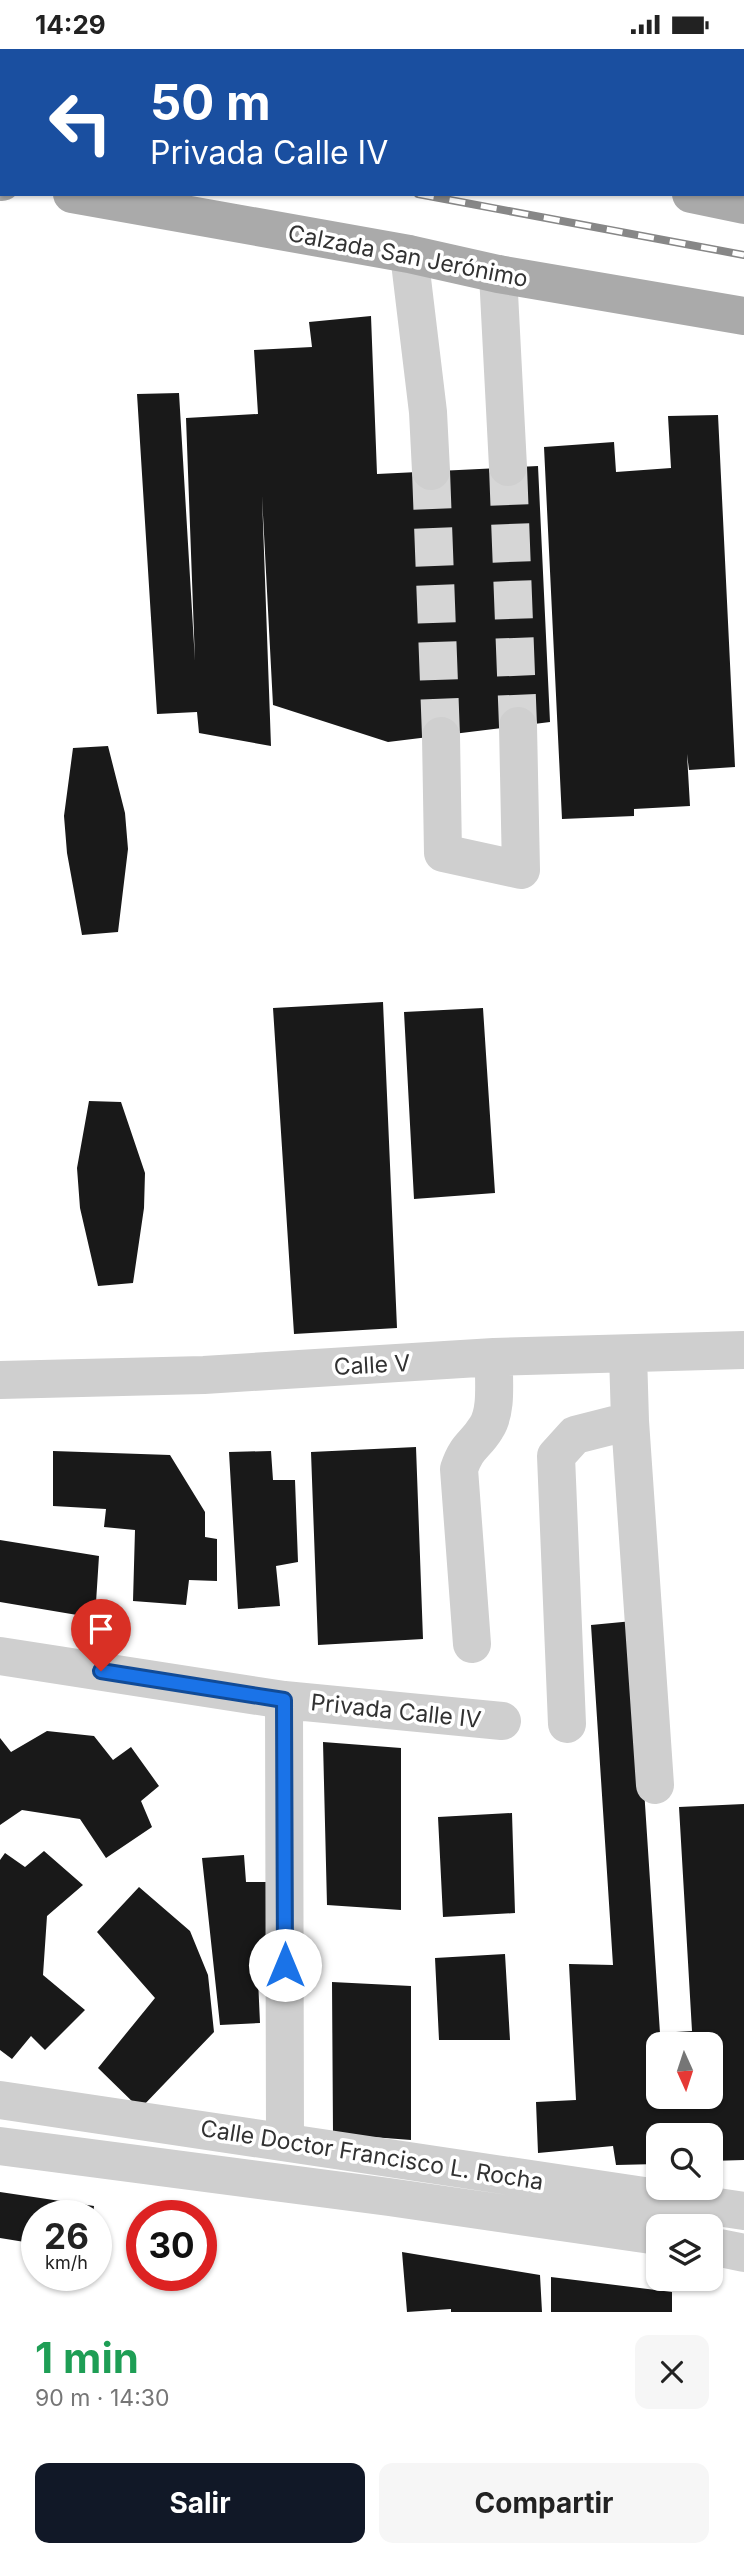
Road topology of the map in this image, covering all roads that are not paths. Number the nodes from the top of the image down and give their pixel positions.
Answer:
1 (83, 196) edge
2 (701, 196) edge
3 (744, 205) edge
4 (409, 254) junction
5 (498, 274) junction
6 (744, 316) edge
7 (508, 467) tunnel mouth
8 (431, 471) tunnel mouth
9 (518, 726) tunnel mouth
10 (441, 736) tunnel mouth
11 (744, 1350) edge
12 (628, 1354) junction
13 (494, 1357) junction
14 (0, 1380) edge
15 (630, 1421) junction
16 (472, 1644) dead end
17 (0, 1656) edge
18 (284, 1700) junction
19 (502, 1721) dead end
20 (567, 1724) dead end
21 (655, 1785) dead end
22 (0, 2099) edge
23 (285, 2142) junction
24 (0, 2146) edge
25 (391, 2159) junction
26 (389, 2197) junction
27 (744, 2211) edge
28 (691, 2214) edge
29 (708, 2214) edge
30 (646, 2234) edge
31 (723, 2249) edge
32 (744, 2253) edge

1 - 4 main road, Calzada San Jerónimo
2 - 3 main road
4 - 5 main road, Calzada San Jerónimo
4 - 8 street
5 - 6 main road, Calzada San Jerónimo
5 - 7 street
9 - 10 street
11 - 12 street, Calle V
12 - 13 street, Calle V
12 - 15 street
13 - 14 street, Calle V
13 - 16 street
15 - 20 street
15 - 21 street
17 - 18 street, Privada Calle IV
18 - 19 street, Privada Calle IV
18 - 23 street
22 - 23 street, Calle Doctor Francisco L. Rocha
23 - 25 street, Calle Doctor Francisco L. Rocha
24 - 26 street, Calle Doctor Francisco L. Rocha
25 - 26 street
25 - 28 street, Calle Doctor Francisco L. Rocha
26 - 30 street, Calle Doctor Francisco L. Rocha
27 - 29 street, Calle Doctor Francisco L. Rocha
31 - 32 street

